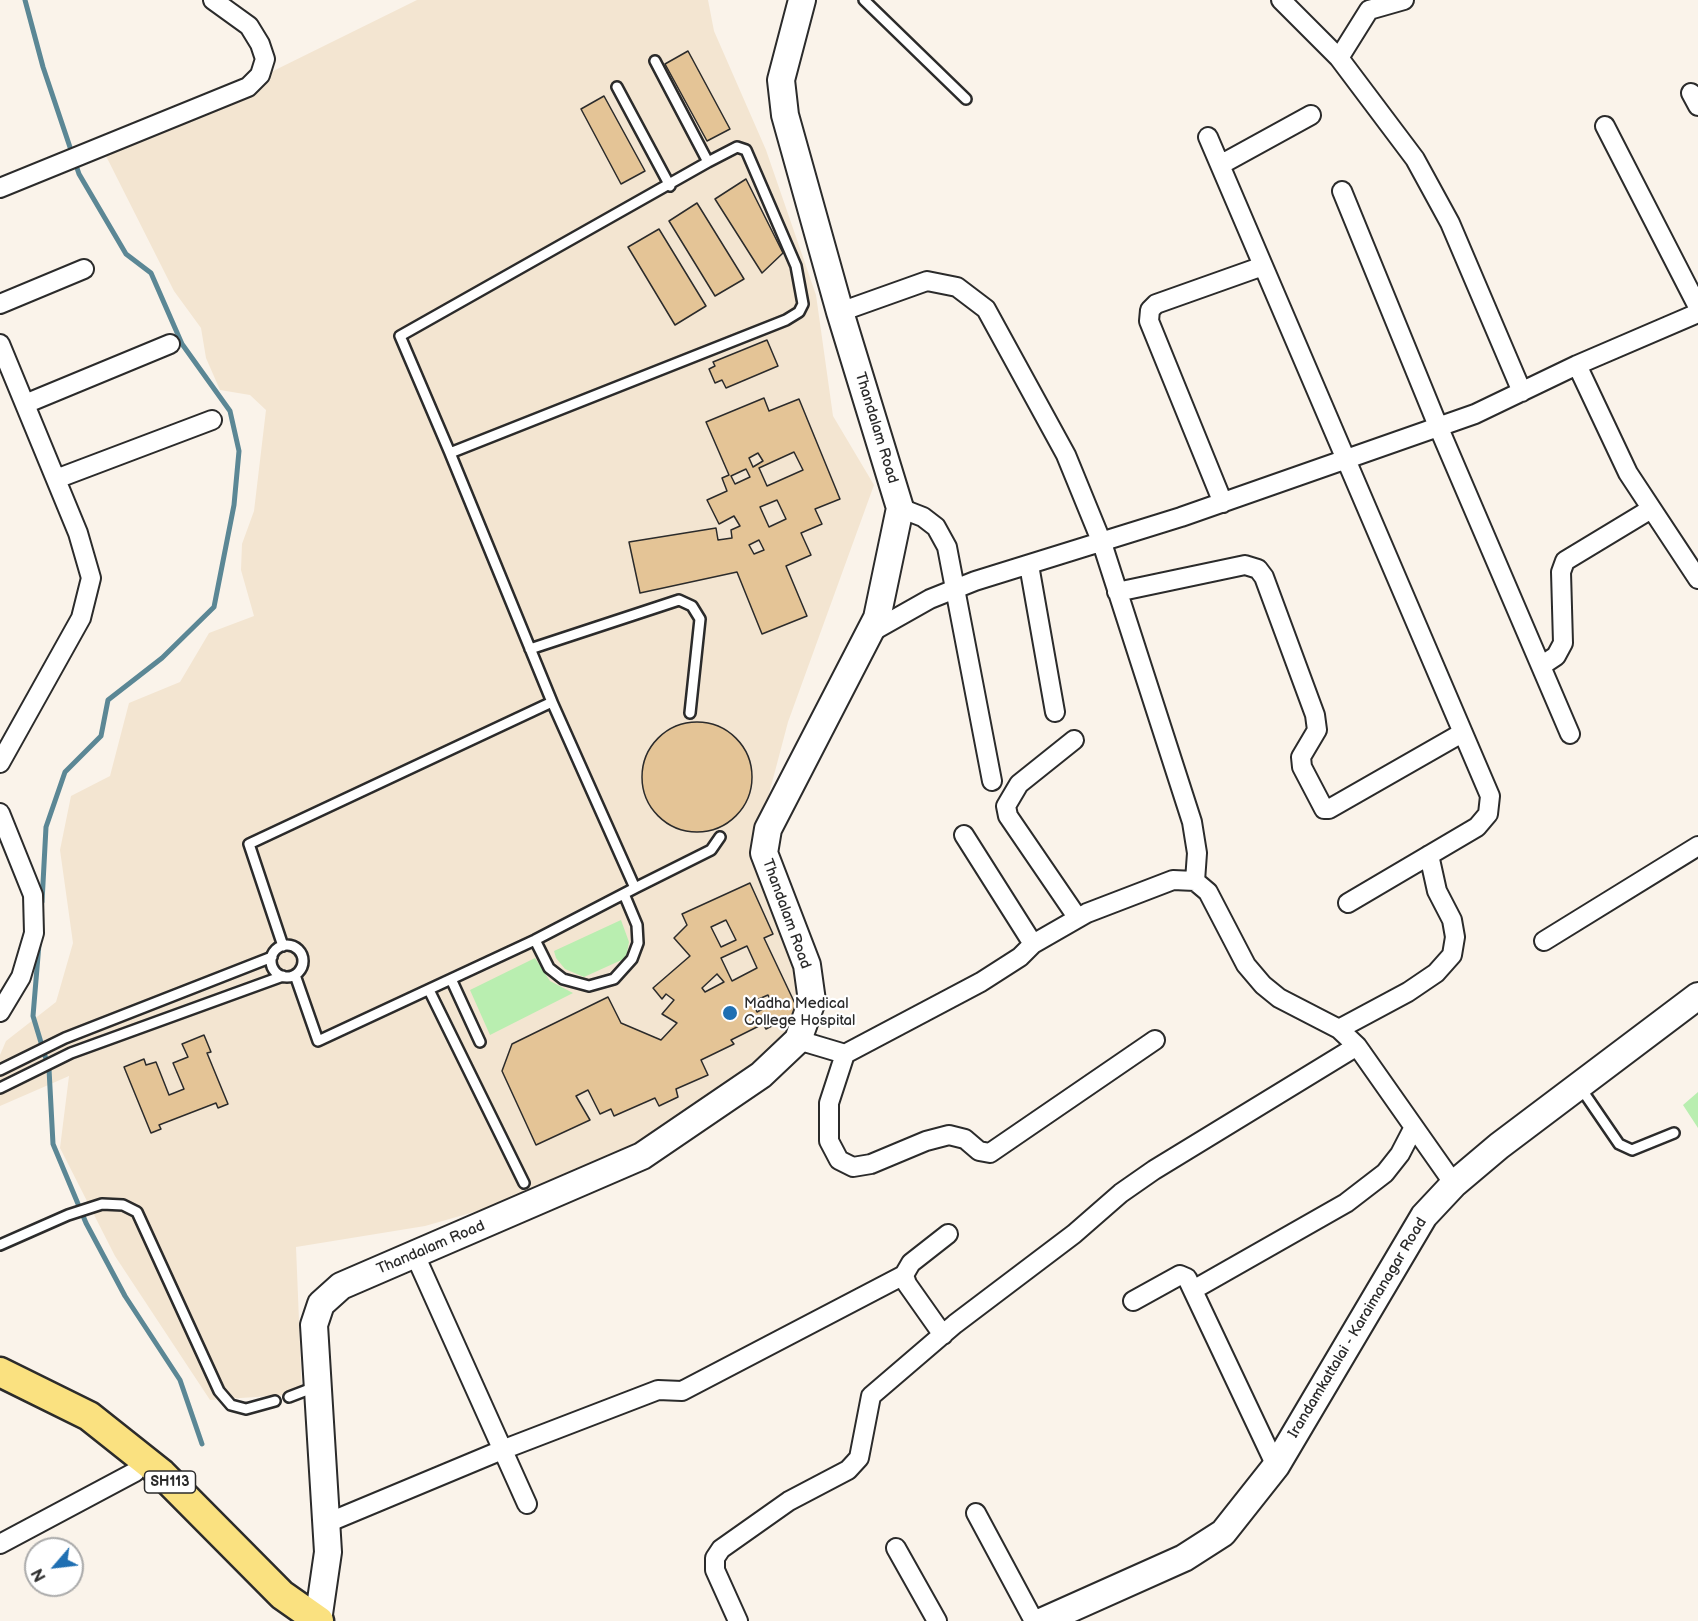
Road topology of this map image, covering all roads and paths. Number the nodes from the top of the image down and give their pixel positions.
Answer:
1 (213, 0) edge
2 (802, 0) edge
3 (864, 0) edge
4 (1281, 0) edge
5 (1404, 0) edge
6 (1339, 58) junction
7 (655, 61) dead end
8 (617, 87) dead end
9 (966, 99) dead end
10 (1311, 115) dead end
11 (1605, 126) dead end
12 (1208, 137) dead end
13 (708, 162) junction
14 (1220, 165) junction
15 (670, 186) junction
16 (0, 188) edge
17 (1342, 191) dead end
18 (1263, 266) junction
19 (84, 269) dead end
20 (0, 304) edge
21 (1698, 307) edge
22 (840, 312) junction
23 (1698, 313) edge
24 (0, 344) edge
25 (170, 344) dead end
26 (1577, 365) junction
27 (1522, 392) junction
28 (25, 404) junction
29 (212, 420) dead end
30 (1438, 426) junction
31 (450, 453) junction
32 (1345, 460) junction
33 (56, 479) junction
34 (1223, 503) junction
35 (900, 508) junction
36 (1651, 509) junction
37 (1101, 543) junction
38 (1029, 565) junction
39 (1698, 579) edge
40 (956, 588) junction
41 (1117, 591) junction
42 (868, 634) junction
43 (530, 649) junction
44 (1541, 666) junction
45 (552, 702) junction
46 (1055, 712) dead end
47 (690, 713) dead end
48 (1462, 734) junction
49 (1570, 734) dead end
50 (1074, 740) dead end
51 (0, 764) edge
52 (992, 781) dead end
53 (0, 813) edge
54 (963, 835) dead end
55 (720, 837) dead end
56 (1698, 846) edge
57 (1429, 855) junction
58 (1195, 881) junction
59 (635, 888) junction
60 (624, 894) junction
61 (1348, 903) dead end
62 (1077, 917) junction
63 (534, 940) junction
64 (1544, 941) dead end
65 (1033, 944) junction
66 (283, 946) junction
67 (272, 957) junction
68 (295, 975) junction
69 (283, 976) junction
70 (451, 980) junction
71 (429, 990) junction
72 (1698, 996) edge
73 (0, 1012) edge
74 (1339, 1029) junction
75 (65, 1038) junction
76 (798, 1040) junction
77 (1155, 1040) dead end
78 (480, 1042) dead end
79 (1357, 1046) junction
80 (71, 1053) junction
81 (844, 1054) junction
82 (0, 1070) edge
83 (1580, 1087) junction
84 (0, 1088) edge
85 (1414, 1126) junction
86 (1674, 1133) dead end
87 (524, 1183) dead end
88 (1454, 1184) junction
89 (948, 1234) dead end
90 (0, 1245) edge
91 (415, 1255) junction
92 (904, 1275) junction
93 (1193, 1290) junction
94 (1132, 1301) dead end
95 (943, 1335) junction
96 (0, 1372) edge
97 (318, 1386) junction
98 (0, 1390) edge
99 (289, 1397) dead end
100 (275, 1401) dead end
101 (502, 1450) junction
102 (1276, 1466) junction
103 (135, 1472) junction
104 (527, 1504) dead end
105 (976, 1513) dead end
106 (327, 1523) junction
107 (0, 1544) edge
108 (896, 1548) dead end
109 (292, 1621) edge
110 (318, 1621) edge
111 (738, 1621) edge
112 (937, 1621) edge
113 (1034, 1621) edge
114 (1043, 1621) edge

1 - 16 street
2 - 22 street, Thandalam Road
3 - 9 lane
4 - 6 street
5 - 6 street
6 - 27 street
7 - 13 lane
8 - 15 lane
10 - 14 street
11 - 21 street
12 - 14 street
13 - 15 lane
13 - 31 lane
14 - 18 street
15 - 31 lane
17 - 30 street
18 - 32 street
18 - 34 street
19 - 20 street
22 - 35 street, Thandalam Road
22 - 37 street
23 - 26 street
24 - 28 street
25 - 28 street
26 - 27 street
26 - 36 street
27 - 30 street
28 - 33 street
29 - 33 street
30 - 32 street
30 - 44 street
31 - 43 lane
32 - 34 street
32 - 48 street
33 - 51 street
34 - 37 street
35 - 40 street
35 - 42 street, Thandalam Road
36 - 39 street
36 - 44 street
37 - 38 street
37 - 41 street
38 - 40 street
38 - 46 street
40 - 42 street
40 - 52 street
41 - 48 street
41 - 58 street
42 - 76 street, Thandalam Road
43 - 45 lane
43 - 47 lane
44 - 49 street
45 - 59 lane
45 - 66 lane
48 - 57 street
50 - 62 street
53 - 73 street
54 - 65 street
55 - 59 lane
56 - 64 street
57 - 61 street
57 - 74 street
58 - 62 street
58 - 74 street
59 - 60 lane
60 - 63 lane
60 - 63 lane
62 - 65 street
63 - 70 lane
65 - 81 street
66 - 67 lane
66 - 68 lane
67 - 69 lane
67 - 75 lane
68 - 69 lane
68 - 71 lane
69 - 80 lane
70 - 71 lane
70 - 78 lane
71 - 87 lane
72 - 83 street, Irandamkattalai - Karaimanagar Road
74 - 79 street
75 - 80 lane
75 - 82 lane
76 - 81 street
76 - 91 street, Thandalam Road
77 - 81 street
79 - 85 street
79 - 95 street
80 - 84 lane
83 - 86 lane
83 - 88 street, Irandamkattalai - Karaimanagar Road
85 - 88 street
85 - 93 street
88 - 102 street, Irandamkattalai - Karaimanagar Road
89 - 92 street
90 - 100 lane
91 - 97 street, Thandalam Road
91 - 101 street
92 - 95 street
92 - 101 street
93 - 94 street
93 - 102 street
95 - 111 street
96 - 110 main road, SH113
97 - 99 lane
97 - 106 street, Thandalam Road
98 - 103 main road, SH113
101 - 104 street
101 - 106 street
102 - 114 street, Irandamkattalai - Karaimanagar Road
103 - 107 street
103 - 109 main road, SH113
105 - 113 street
106 - 110 street, Thandalam Road
108 - 112 street

